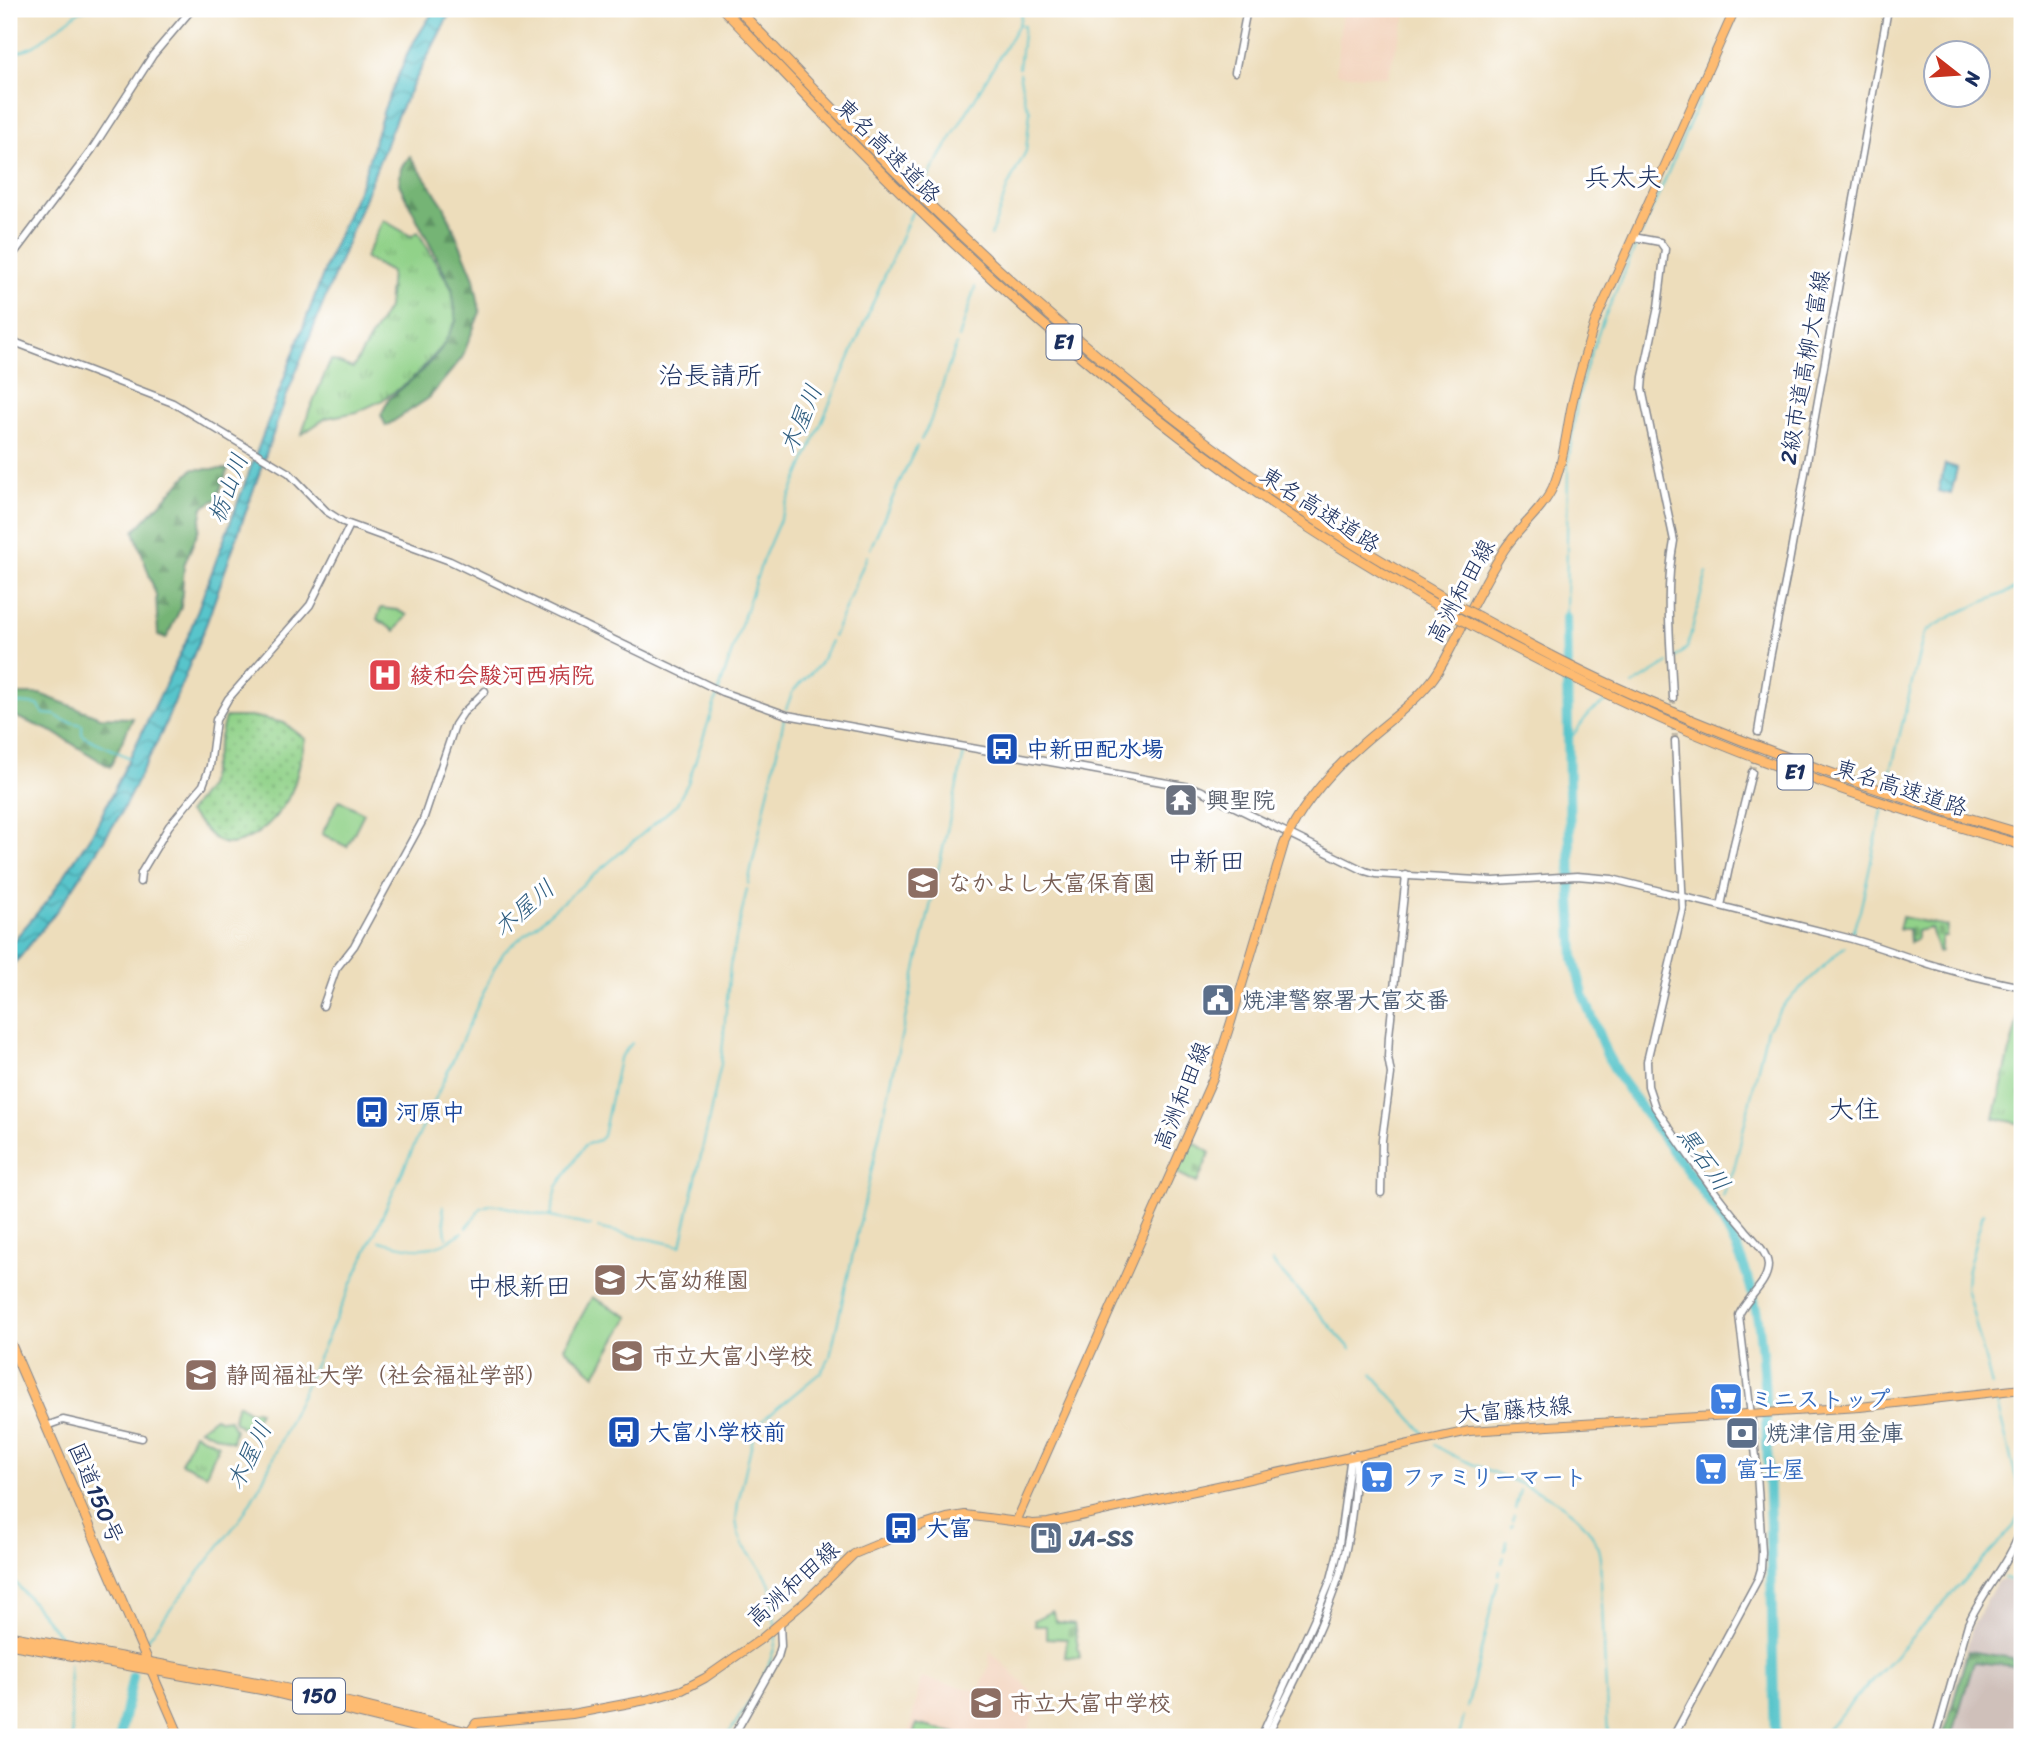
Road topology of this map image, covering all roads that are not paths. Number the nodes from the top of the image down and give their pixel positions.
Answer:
1 (192, 9) edge
2 (723, 9) edge
3 (738, 9) edge
4 (1247, 9) edge
5 (1735, 9) edge
6 (1888, 9) edge
7 (1235, 72) dead end
8 (1633, 237) junction
9 (9, 260) edge
10 (9, 340) edge
11 (350, 525) junction
12 (1457, 612) junction
13 (1576, 674) junction
14 (485, 691) dead end
15 (1673, 698) tunnel mouth
16 (1758, 732) tunnel mouth
17 (1675, 741) tunnel mouth
18 (1752, 772) tunnel mouth
19 (1289, 833) junction
20 (2022, 834) edge
21 (2022, 845) edge
22 (1406, 875) junction
23 (140, 882) dead end
24 (1684, 897) junction
25 (1721, 906) junction
26 (2022, 987) edge
27 (323, 1006) dead end
28 (1381, 1193) dead end
29 (9, 1340) edge
30 (2022, 1390) edge
31 (1754, 1413) junction
32 (46, 1426) junction
33 (142, 1438) dead end
34 (1353, 1455) junction
35 (1016, 1522) junction
36 (2022, 1527) edge
37 (777, 1626) junction
38 (9, 1636) edge
39 (9, 1644) edge
40 (150, 1666) junction
41 (469, 1733) junction
42 (180, 1737) edge
43 (456, 1737) edge
44 (488, 1737) edge
45 (733, 1737) edge
46 (1261, 1737) edge
47 (1267, 1737) edge
48 (1673, 1737) edge
49 (1936, 1737) edge

1 - 9 street
2 - 12 highway, 東名高速道路 / E1
3 - 12 highway, 東名高速道路 / E1
4 - 7 street
5 - 8 main road, 高洲和田線
6 - 16 street, 2級市道高柳大富線
8 - 15 street
8 - 19 main road, 高洲和田線
10 - 11 street
11 - 19 street
11 - 23 street
12 - 13 highway, 東名高速道路 / E1, bridge
12 - 13 highway, 東名高速道路 / E1, bridge
13 - 20 highway, 東名高速道路 / E1
13 - 21 highway, 東名高速道路 / E1
14 - 27 street
17 - 24 street
18 - 25 street
19 - 22 street
19 - 35 main road, 高洲和田線
22 - 24 street
22 - 28 street
24 - 25 street
24 - 31 street
25 - 26 street
29 - 32 highway, 国道150号
30 - 31 main road, 大富藤枝線
31 - 34 main road, 大富藤枝線
31 - 48 street
32 - 33 street
32 - 40 highway, 国道150号
34 - 35 main road, 大富藤枝線
34 - 46 street
34 - 47 street
35 - 37 main road, 高洲和田線
36 - 49 street
37 - 41 main road, 高洲和田線
37 - 45 street
38 - 40 highway, 150
39 - 40 highway, 150
40 - 41 highway, 150
40 - 42 main road
40 - 43 highway, 150
41 - 44 highway, 150

